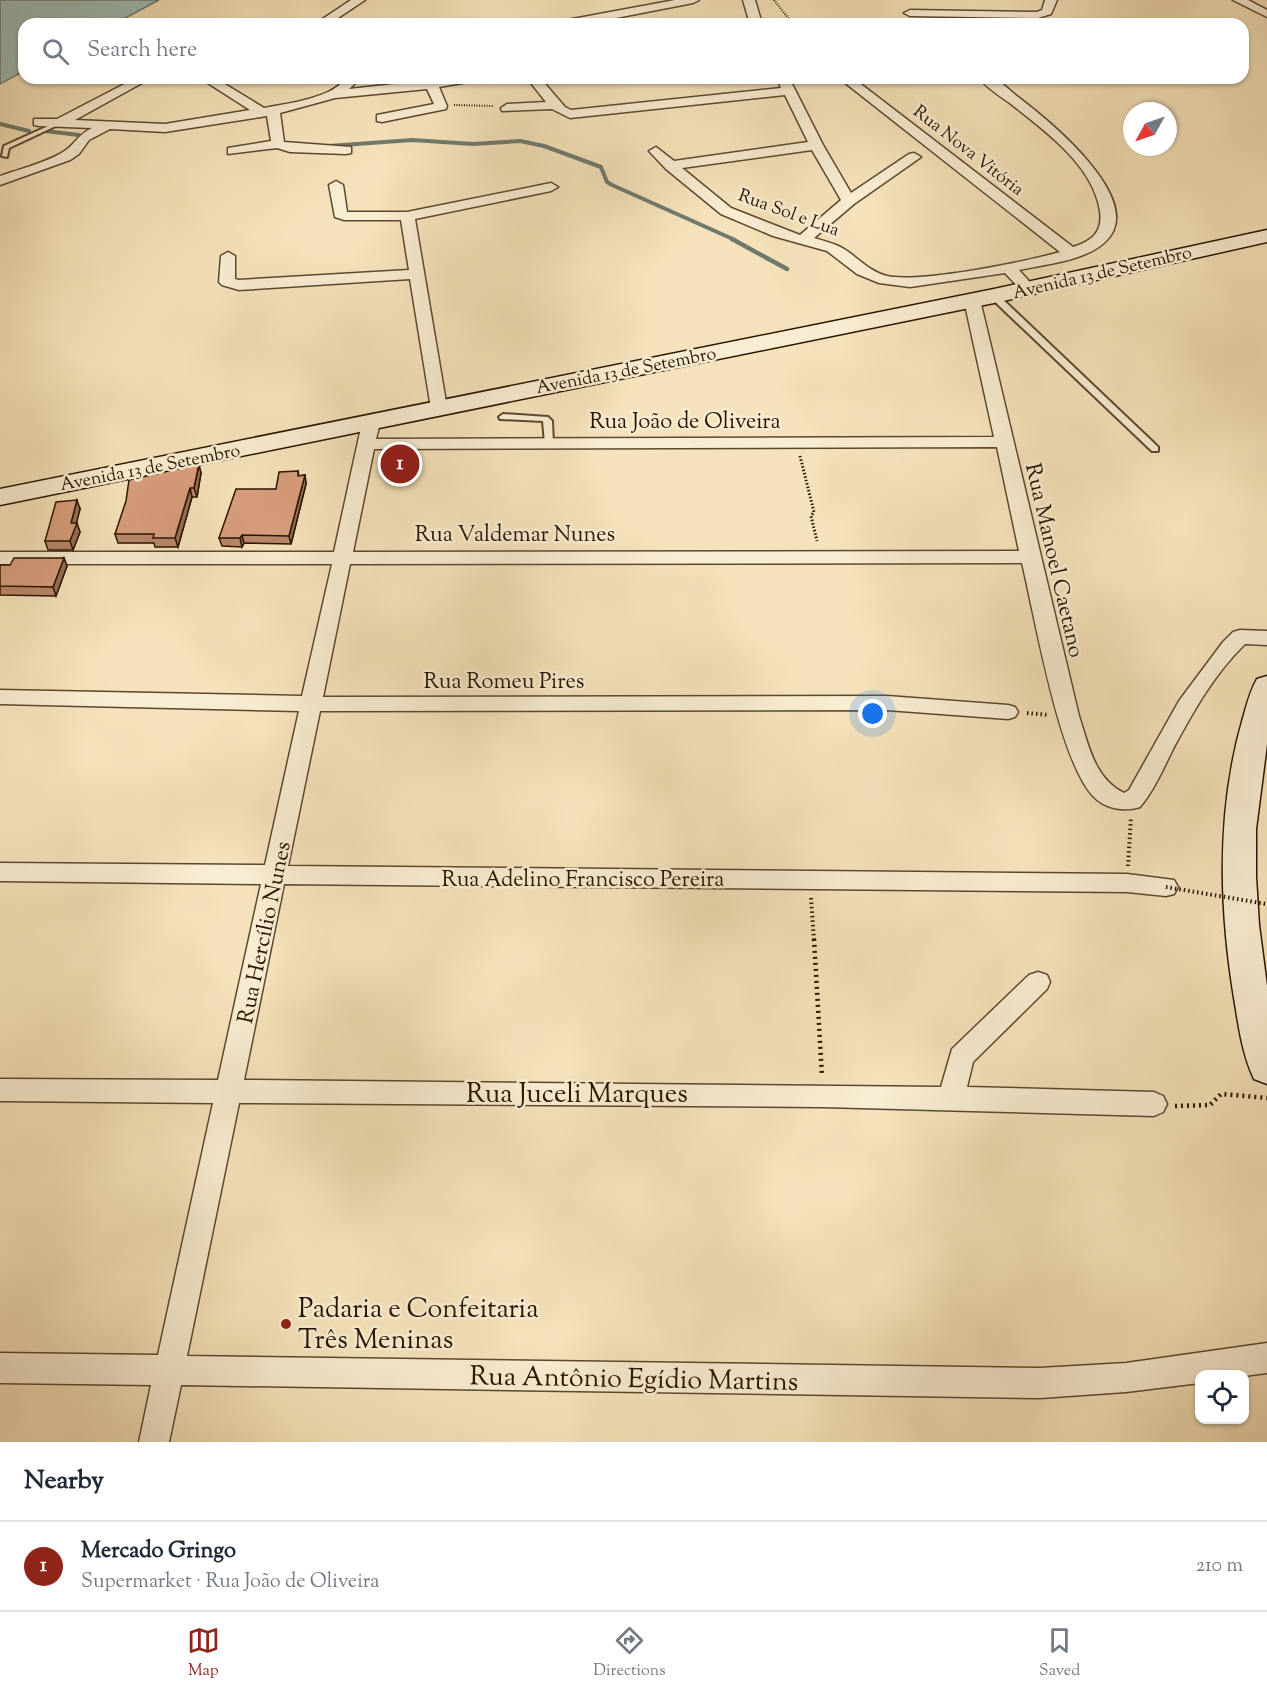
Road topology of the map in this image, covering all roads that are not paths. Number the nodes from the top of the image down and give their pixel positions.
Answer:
1 (359, 0) edge
2 (693, 0) edge
3 (749, 0) edge
4 (1051, 0) edge
5 (1239, 0) edge
6 (901, 1) edge
7 (910, 13) junction
8 (1267, 14) edge
9 (330, 18) edge
10 (598, 18) edge
11 (755, 18) edge
12 (916, 18) edge
13 (134, 84) edge
14 (217, 84) edge
15 (347, 84) edge
16 (437, 84) edge
17 (537, 84) edge
18 (786, 84) edge
19 (852, 84) edge
20 (993, 84) edge
21 (432, 85) junction
22 (790, 91) junction
23 (334, 94) junction
24 (555, 105) junction
25 (507, 108) road end
26 (268, 112) junction
27 (382, 118) dead end
28 (39, 122) dead end
29 (57, 124) junction
30 (108, 127) junction
31 (278, 144) junction
32 (816, 145) junction
33 (346, 150) dead end
34 (233, 151) dead end
35 (656, 151) dead end
36 (5, 156) dead end
37 (914, 158) dead end
38 (671, 166) junction
39 (0, 181) edge
40 (336, 185) dead end
41 (551, 187) dead end
42 (849, 201) junction
43 (406, 216) junction
44 (1262, 235) edge
45 (804, 239) junction
46 (1070, 252) junction
47 (228, 256) dead end
48 (1009, 268) junction
49 (418, 274) junction
50 (1028, 289) junction
51 (983, 298) junction
52 (439, 408) junction
53 (503, 417) dead end
54 (369, 433) junction
55 (1004, 442) junction
56 (549, 443) junction
57 (1155, 449) dead end
58 (0, 497) edge
59 (343, 556) junction
60 (1030, 557) junction
61 (0, 558) edge
62 (1267, 638) edge
63 (1267, 686) edge
64 (0, 697) edge
65 (311, 704) junction
66 (1008, 712) road end
67 (0, 872) edge
68 (275, 876) junction
69 (1166, 887) road end
70 (1038, 982) dead end
71 (1267, 1068) edge
72 (0, 1090) edge
73 (229, 1091) junction
74 (952, 1097) junction
75 (1154, 1104) road end
76 (1267, 1358) edge
77 (0, 1368) edge
78 (170, 1370) junction
79 (154, 1442) edge

1 - 9 street
2 - 10 street
3 - 11 street
4 - 7 street
5 - 8 street
6 - 7 street
7 - 12 street
13 - 29 street
14 - 26 street
15 - 23 street
16 - 21 street
17 - 24 street
18 - 22 street
19 - 46 street, Rua Nova Vitória
20 - 46 street, Rua Sol e Lua
21 - 23 street
21 - 27 street
22 - 24 street
22 - 32 street
23 - 26 street
24 - 25 street
26 - 30 street
26 - 31 street
28 - 29 street
29 - 30 street
29 - 36 lane
30 - 39 street
31 - 33 street
31 - 34 street
32 - 38 street, Rua Sol e Lua
32 - 42 street
35 - 38 street
37 - 42 street
38 - 45 street, Rua Sol e Lua
40 - 43 street
41 - 43 street
42 - 45 street
43 - 49 street
44 - 50 main road, Avenida 13 de Setembro
45 - 48 street, Rua Sol e Lua
46 - 48 street, Rua Sol e Lua
47 - 49 street
48 - 50 street
49 - 52 street
50 - 51 main road, Avenida 13 de Setembro
51 - 52 main road, Avenida 13 de Setembro
51 - 55 street, Rua Manoel Caetano
51 - 57 lane
52 - 54 main road, Avenida 13 de Setembro
53 - 56 lane
54 - 56 street, Rua João de Oliveira
54 - 58 main road, Avenida 13 de Setembro
54 - 59 street, Rua Hercílio Nunes
55 - 56 street, Rua João de Oliveira
55 - 60 street, Rua Manoel Caetano
59 - 60 street, Rua Valdemar Nunes
59 - 61 street, Rua Valdemar Nunes
59 - 65 street, Rua Hercílio Nunes
60 - 62 street, Rua Manoel Caetano
63 - 71 main road
64 - 65 street, Rua Romeu Pires
65 - 66 street, Rua Romeu Pires
65 - 68 street, Rua Hercílio Nunes
67 - 68 street, Rua Adelino Francisco Pereira
68 - 69 street, Rua Adelino Francisco Pereira
68 - 73 street, Rua Hercílio Nunes
70 - 74 street
72 - 73 street, Rua Juceli Marques
73 - 74 street, Rua Juceli Marques
73 - 78 street, Rua Hercílio Nunes
74 - 75 street, Rua Juceli Marques
76 - 78 street, Rua Antônio Egídio Martins
77 - 78 street, Rua Antônio Egídio Martins
78 - 79 street, Rua Hercílio Nunes

